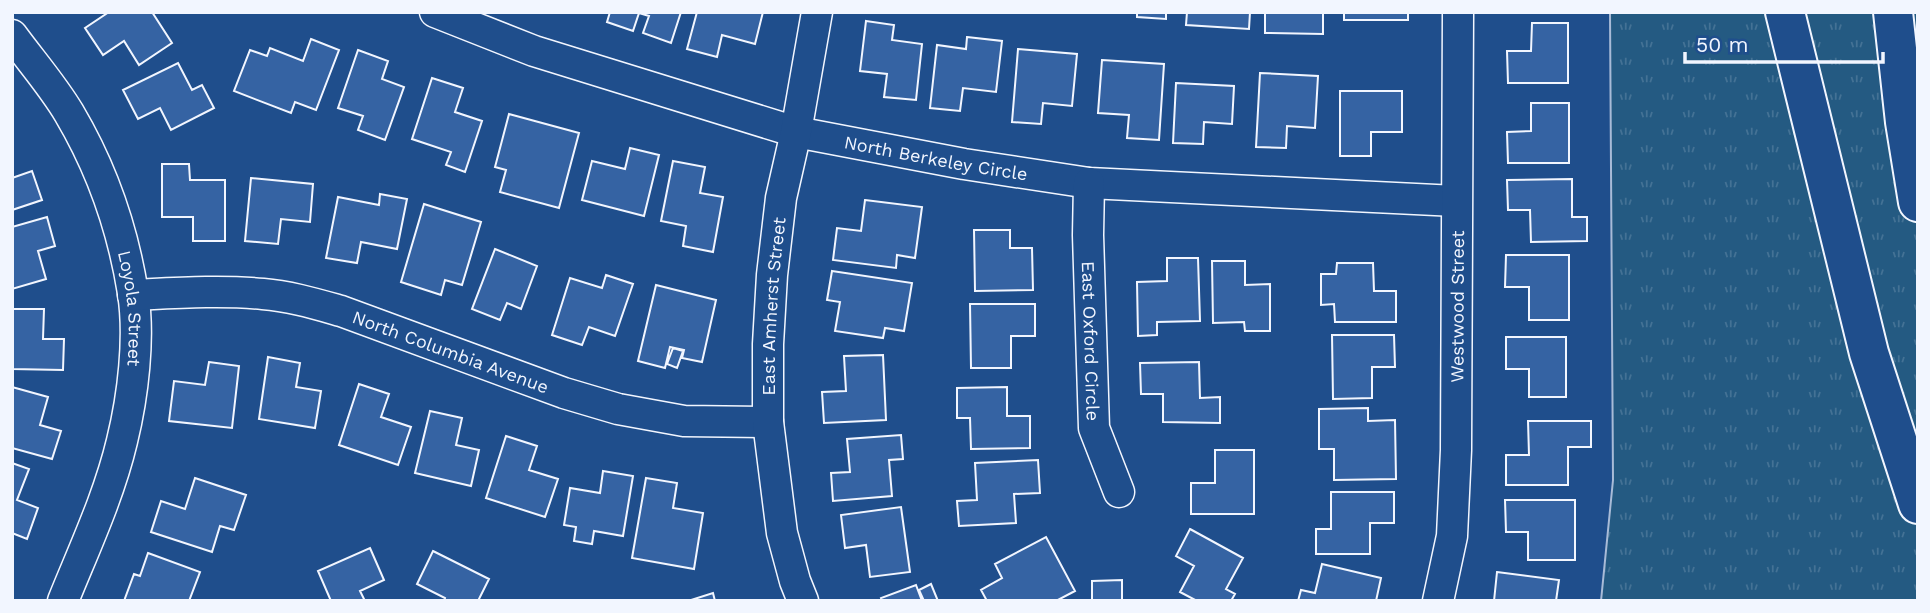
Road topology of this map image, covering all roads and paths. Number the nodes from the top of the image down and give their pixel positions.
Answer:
1 (435, 12) edge
2 (817, 12) edge
3 (1458, 12) edge
4 (1785, 12) edge
5 (1893, 12) edge
6 (17, 52) edge
7 (796, 132) junction
8 (1089, 183) junction
9 (1456, 201) junction
10 (1918, 202) edge
11 (133, 295) junction
12 (768, 422) junction
13 (1119, 492) dead end
14 (1918, 504) edge
15 (63, 601) edge
16 (803, 601) edge
17 (1438, 601) edge

1 - 7 street, North Berkeley Circle
2 - 7 street, East Amherst Street
3 - 9 street, Westwood Street
4 - 14 highway
5 - 10 highway
6 - 11 street, Loyola Street
7 - 8 street, North Berkeley Circle
7 - 12 street, East Amherst Street
8 - 9 street, North Berkeley Circle
8 - 13 street, East Oxford Circle
9 - 17 street, Westwood Street
11 - 12 street, North Columbia Avenue
11 - 15 street, Loyola Street
12 - 16 street, East Amherst Street

